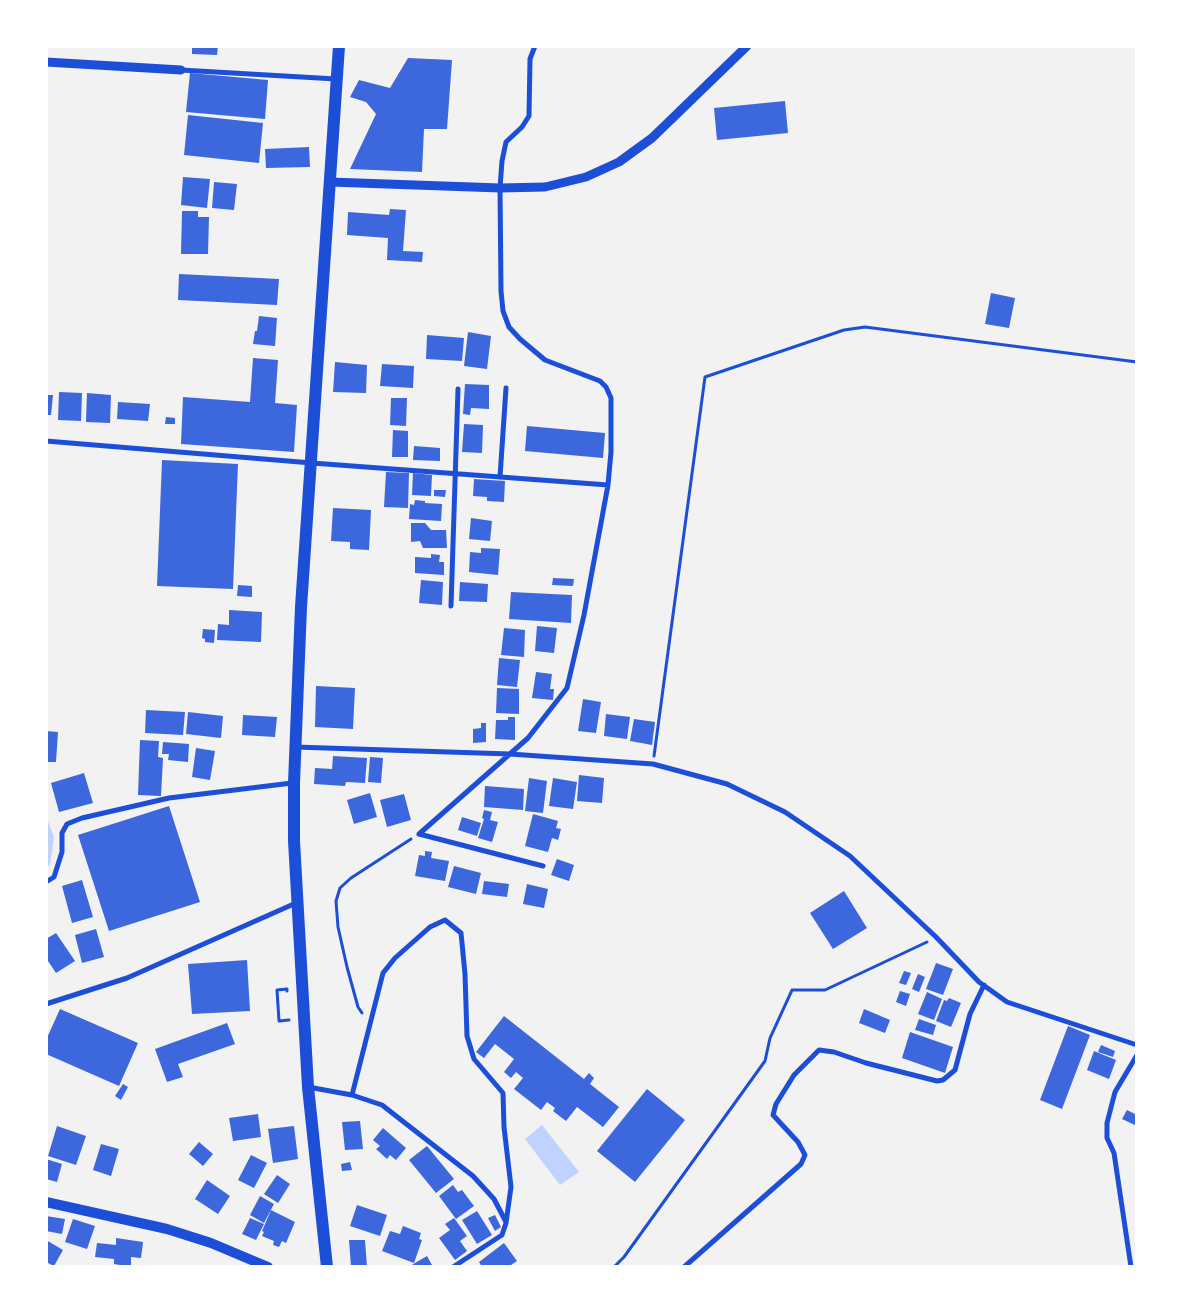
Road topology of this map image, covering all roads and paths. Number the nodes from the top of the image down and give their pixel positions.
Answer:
1 (339, 46) edge
2 (535, 46) edge
3 (747, 46) edge
4 (46, 62) edge
5 (181, 70) joint
6 (336, 79) junction
7 (330, 182) junction
8 (500, 188) junction
9 (1137, 362) edge
10 (506, 388) dead end
11 (458, 389) dead end
12 (46, 441) edge
13 (312, 464) junction
14 (455, 474) junction
15 (500, 477) junction
16 (608, 485) junction
17 (451, 606) dead end
18 (294, 746) junction
19 (510, 754) junction
20 (653, 764) junction
21 (294, 783) junction
22 (419, 834) junction
23 (543, 866) dead end
24 (46, 882) edge
25 (298, 903) junction
26 (936, 937) junction
27 (984, 985) junction
28 (287, 997) dead end
29 (46, 1004) edge
30 (289, 1020) dead end
31 (371, 1022) junction
32 (1137, 1045) edge
33 (1137, 1055) edge
34 (308, 1087) junction
35 (352, 1094) junction
36 (46, 1202) edge
37 (506, 1223) junction
38 (268, 1267) edge
39 (327, 1267) edge
40 (453, 1267) edge
41 (614, 1267) edge
42 (684, 1267) edge
43 (1132, 1267) edge

1 - 6 main road
2 - 8 street
3 - 8 street
4 - 5 street
5 - 6 street
6 - 7 main road
7 - 8 street
7 - 13 main road
8 - 16 street
9 - 20 path
10 - 15 street
11 - 14 street
12 - 13 street
13 - 14 street
13 - 18 main road
14 - 15 street
14 - 17 street
15 - 16 street
16 - 19 street
18 - 19 street
18 - 21 main road
19 - 20 street
19 - 22 street
20 - 26 street
21 - 24 street
21 - 25 main road
22 - 23 street
22 - 31 path
25 - 29 street
25 - 34 main road
26 - 27 street
26 - 41 path
27 - 32 street
27 - 42 street
28 - 30 path
31 - 35 street
31 - 37 street
33 - 43 street
34 - 35 street
34 - 39 main road
35 - 37 street
36 - 38 main road
37 - 40 street

